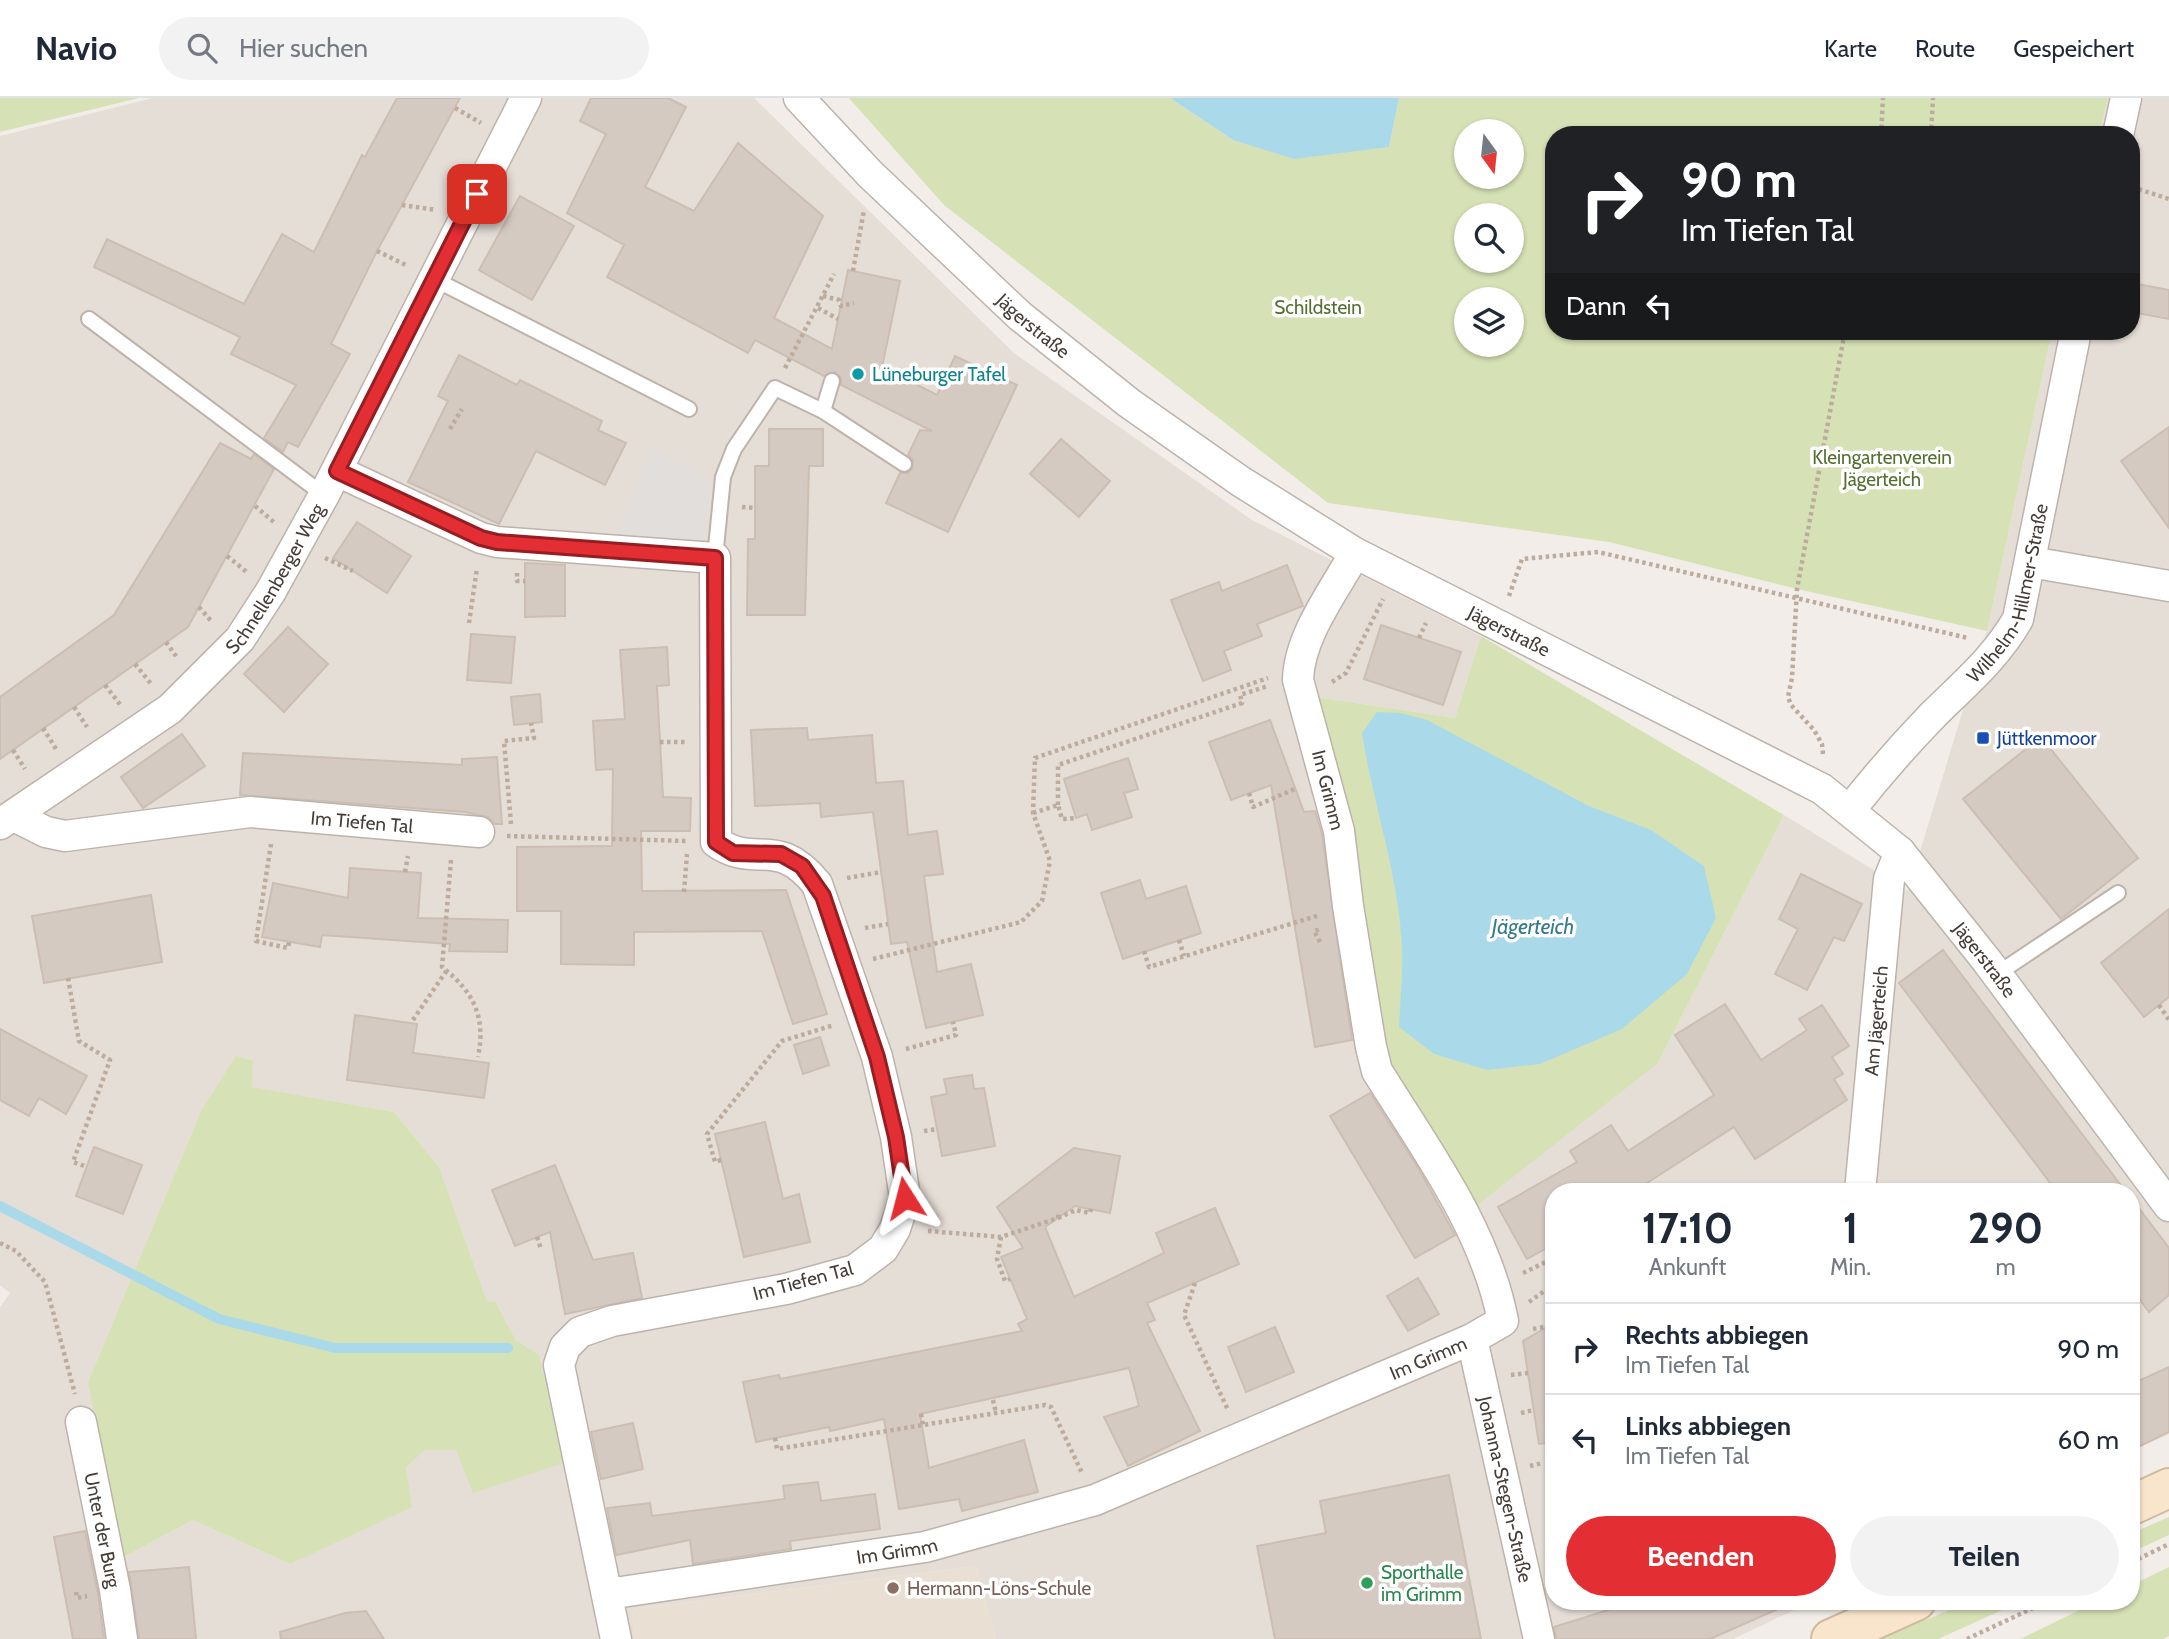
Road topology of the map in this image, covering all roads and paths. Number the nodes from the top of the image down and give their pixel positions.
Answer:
1 (526, 98) edge
2 (799, 98) edge
3 (1883, 98) edge
4 (1933, 98) edge
5 (2126, 98) edge
6 (1881, 126) edge
7 (1931, 126) edge
8 (2120, 126) edge
9 (870, 174) junction
10 (2140, 190) edge
11 (2169, 199) edge
12 (853, 271) dead end
13 (834, 274) dead end
14 (434, 279) junction
15 (823, 296) junction
16 (854, 303) dead end
17 (817, 307) junction
18 (89, 319) dead end
19 (838, 319) dead end
20 (1843, 340) edge
21 (2074, 340) edge
22 (832, 381) dead end
23 (775, 388) junction
24 (462, 409) dead end
25 (689, 409) dead end
26 (823, 411) junction
27 (450, 429) dead end
28 (904, 464) dead end
29 (331, 483) junction
30 (481, 538) junction
31 (1355, 553) junction
32 (715, 558) junction
33 (2031, 562) junction
34 (2169, 586) edge
35 (1386, 595) dead end
36 (1796, 597) junction
37 (1430, 617) dead end
38 (469, 622) dead end
39 (1499, 626) junction
40 (1419, 638) dead end
41 (2003, 646) junction
42 (1289, 677) junction
43 (531, 723) dead end
44 (1822, 789) junction
45 (1058, 805) junction
46 (1850, 810) junction
47 (275, 812) junction
48 (1033, 813) junction
49 (1076, 818) dead end
50 (7, 820) edge
51 (466, 831) junction
52 (512, 837) junction
53 (549, 839) junction
54 (586, 840) junction
55 (625, 840) junction
56 (702, 841) junction
57 (585, 846) dead end
58 (625, 846) dead end
59 (549, 847) dead end
60 (1900, 852) junction
61 (684, 892) dead end
62 (2118, 893) dead end
63 (1348, 906) junction
64 (1179, 940) dead end
65 (289, 942) dead end
66 (1144, 951) dead end
67 (1184, 956) junction
68 (847, 967) junction
69 (447, 970) junction
70 (1997, 974) junction
71 (68, 978) dead end
72 (2159, 1005) dead end
73 (864, 1017) junction
74 (413, 1020) dead end
75 (2169, 1020) edge
76 (953, 1021) dead end
77 (478, 1057) dead end
78 (877, 1057) junction
79 (937, 1129) dead end
80 (923, 1132) dead end
81 (721, 1160) dead end
82 (87, 1167) dead end
83 (1861, 1183) edge
84 (2169, 1206) edge
85 (1091, 1209) dead end
86 (895, 1229) junction
87 (537, 1237) dead end
88 (1001, 1237) junction
89 (0, 1243) edge
90 (541, 1249) dead end
91 (1010, 1279) dead end
92 (1195, 1283) dead end
93 (1472, 1339) junction
94 (993, 1400) dead end
95 (996, 1413) junction
96 (921, 1414) dead end
97 (81, 1422) joint
98 (923, 1425) junction
99 (852, 1427) dead end
100 (854, 1436) junction
101 (775, 1438) dead end
102 (1241, 1438) junction
103 (2169, 1488) edge
104 (1095, 1500) junction
105 (2140, 1501) edge
106 (2169, 1544) edge
107 (2140, 1558) edge
108 (608, 1594) junction
109 (1887, 1610) edge
110 (2029, 1610) edge
111 (1848, 1622) edge
112 (122, 1639) edge
113 (616, 1639) edge
114 (1539, 1639) edge
115 (1967, 1639) edge

1 - 14 street, Schnellenberger Weg
2 - 9 street, Jägerstraße
3 - 6 path
4 - 7 path
5 - 8 street
9 - 12 path
9 - 31 street, Jägerstraße
10 - 11 path
13 - 15 path
14 - 25 lane
14 - 29 street, Schnellenberger Weg
15 - 16 path
15 - 17 path
17 - 19 path
17 - 23 path
18 - 29 lane
20 - 36 path
21 - 33 street, Wilhelm-Hillmer-Straße
22 - 26 lane
23 - 26 lane
23 - 32 lane
24 - 27 path
26 - 28 lane
29 - 30 street
29 - 50 street, Schnellenberger Weg
30 - 32 street
30 - 38 path
31 - 39 street, Jägerstraße
31 - 42 street
32 - 56 street
33 - 34 street
33 - 41 street, Wilhelm-Hillmer-Straße
35 - 42 path
36 - 39 path
36 - 41 path
36 - 44 path
37 - 40 path
39 - 44 street, Jägerstraße
41 - 46 street, Wilhelm-Hillmer-Straße
42 - 45 path
42 - 48 path
42 - 63 street, Im Grimm
43 - 52 path
44 - 46 street, Jägerstraße
45 - 48 path
45 - 49 path
46 - 60 street, Jägerstraße
47 - 50 street, Im Tiefen Tal
47 - 51 street, Im Tiefen Tal
47 - 65 path
48 - 68 path
51 - 52 path
51 - 69 path
52 - 53 path
53 - 54 path
53 - 59 path
54 - 55 path
54 - 57 path
55 - 56 path
55 - 58 path
56 - 61 path
56 - 68 street, Im Tiefen Tal
60 - 70 street, Jägerstraße
60 - 83 street, Am Jägerteich
62 - 70 lane
63 - 67 path
63 - 93 street, Im Grimm
64 - 67 path
66 - 67 path
68 - 73 street, Im Tiefen Tal
69 - 74 path
69 - 77 path
70 - 84 street, Jägerstraße
71 - 82 path
72 - 75 path
73 - 78 street, Im Tiefen Tal
73 - 81 path
76 - 78 path
78 - 86 street, Im Tiefen Tal
79 - 80 path
85 - 88 path
86 - 88 path
86 - 108 street, Im Tiefen Tal
87 - 90 path
88 - 91 path
89 - 97 path
92 - 102 path
93 - 102 street, Im Grimm
93 - 114 street, Johanna-Stegen-Straße
94 - 95 path
95 - 98 path
95 - 104 path
96 - 98 path
97 - 112 street, Unter der Burg
98 - 100 path
99 - 100 path
100 - 101 path
102 - 104 street, Im Grimm
103 - 105 main road
104 - 108 street, Im Grimm
106 - 107 path
108 - 113 street
109 - 111 main road
110 - 115 path

